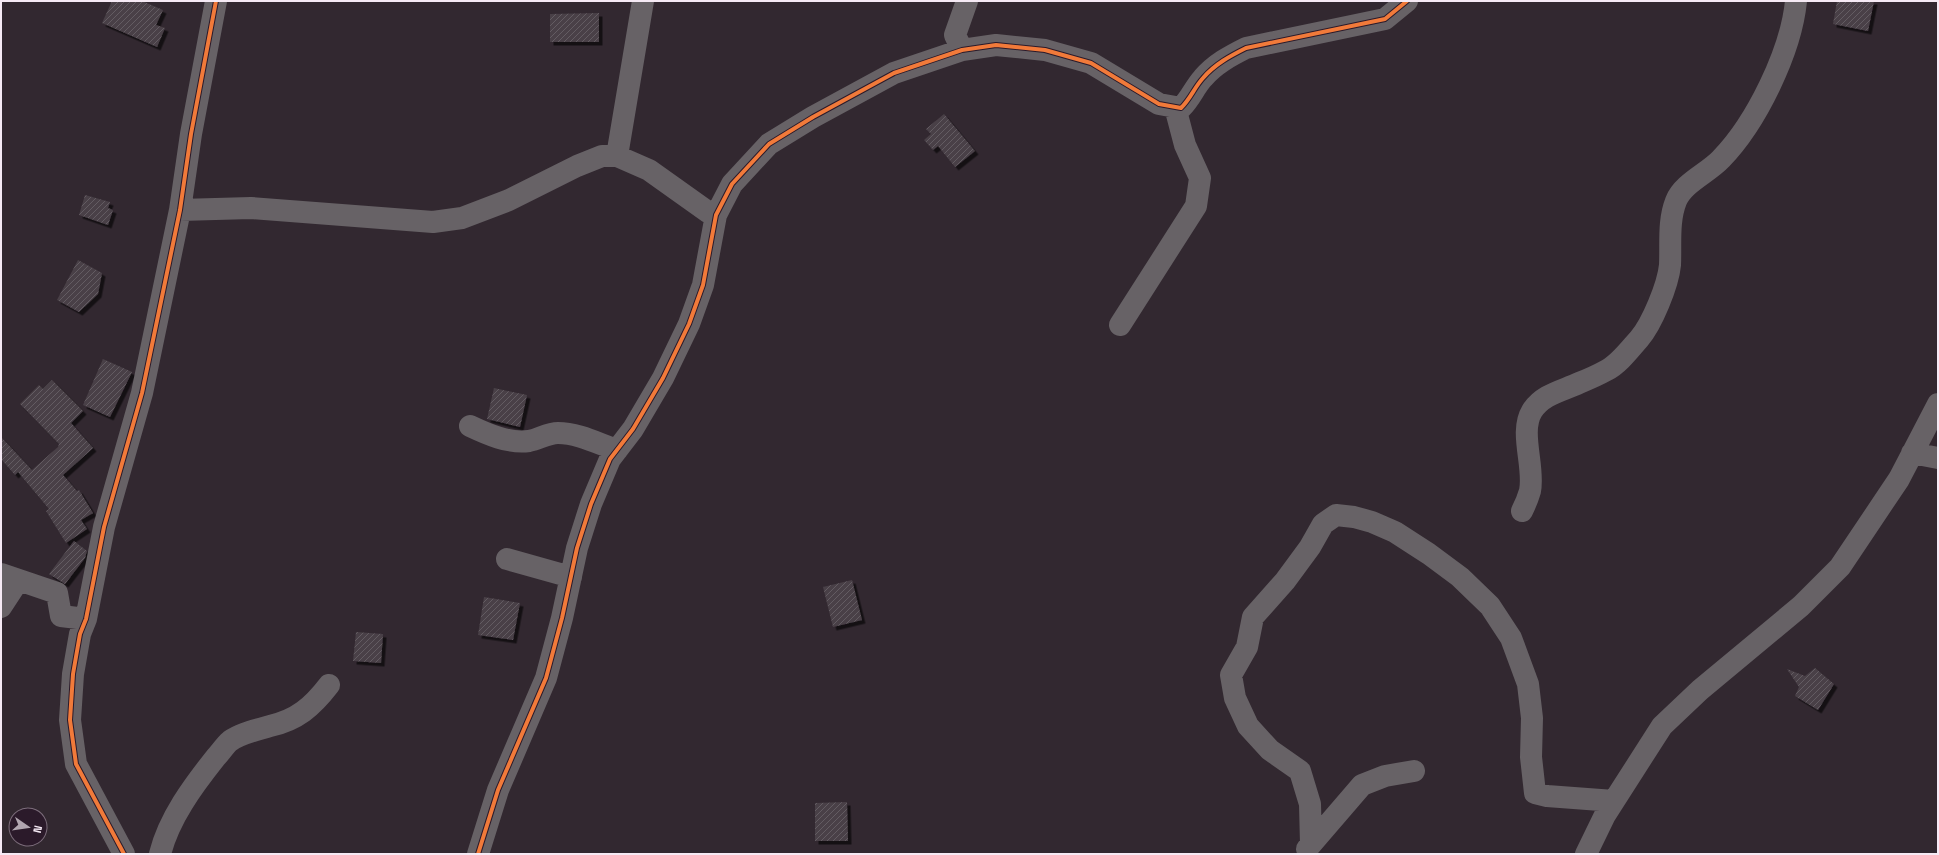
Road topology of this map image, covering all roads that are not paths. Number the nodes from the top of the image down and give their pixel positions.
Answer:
1 (216, 1) edge
2 (642, 1) edge
3 (967, 1) edge
4 (1407, 1) edge
5 (1796, 1) edge
6 (962, 50) junction
7 (1176, 107) junction
8 (617, 156) junction
9 (180, 210) junction
10 (716, 216) junction
11 (1120, 325) dead end
12 (1938, 404) edge
13 (470, 426) dead end
14 (618, 450) junction
15 (1912, 453) junction
16 (1938, 458) edge
17 (1522, 511) dead end
18 (507, 559) dead end
19 (10, 577) edge
20 (571, 577) junction
21 (1, 607) edge
22 (86, 619) junction
23 (329, 686) dead end
24 (1414, 771) dead end
25 (1614, 801) junction
26 (1307, 849) edge
27 (124, 854) edge
28 (160, 854) edge
29 (478, 854) edge
30 (1586, 854) edge

1 - 9 street
2 - 8 street
3 - 6 street
4 - 7 street
5 - 17 street
6 - 7 street
6 - 10 street
7 - 11 street
8 - 9 street
8 - 10 street
9 - 22 street
10 - 14 street
12 - 15 street
13 - 14 street
14 - 20 street
15 - 16 street
15 - 25 street
18 - 20 street
19 - 21 street
19 - 22 street
20 - 29 street
22 - 27 street
23 - 28 street
24 - 26 street
25 - 26 street
25 - 30 street

